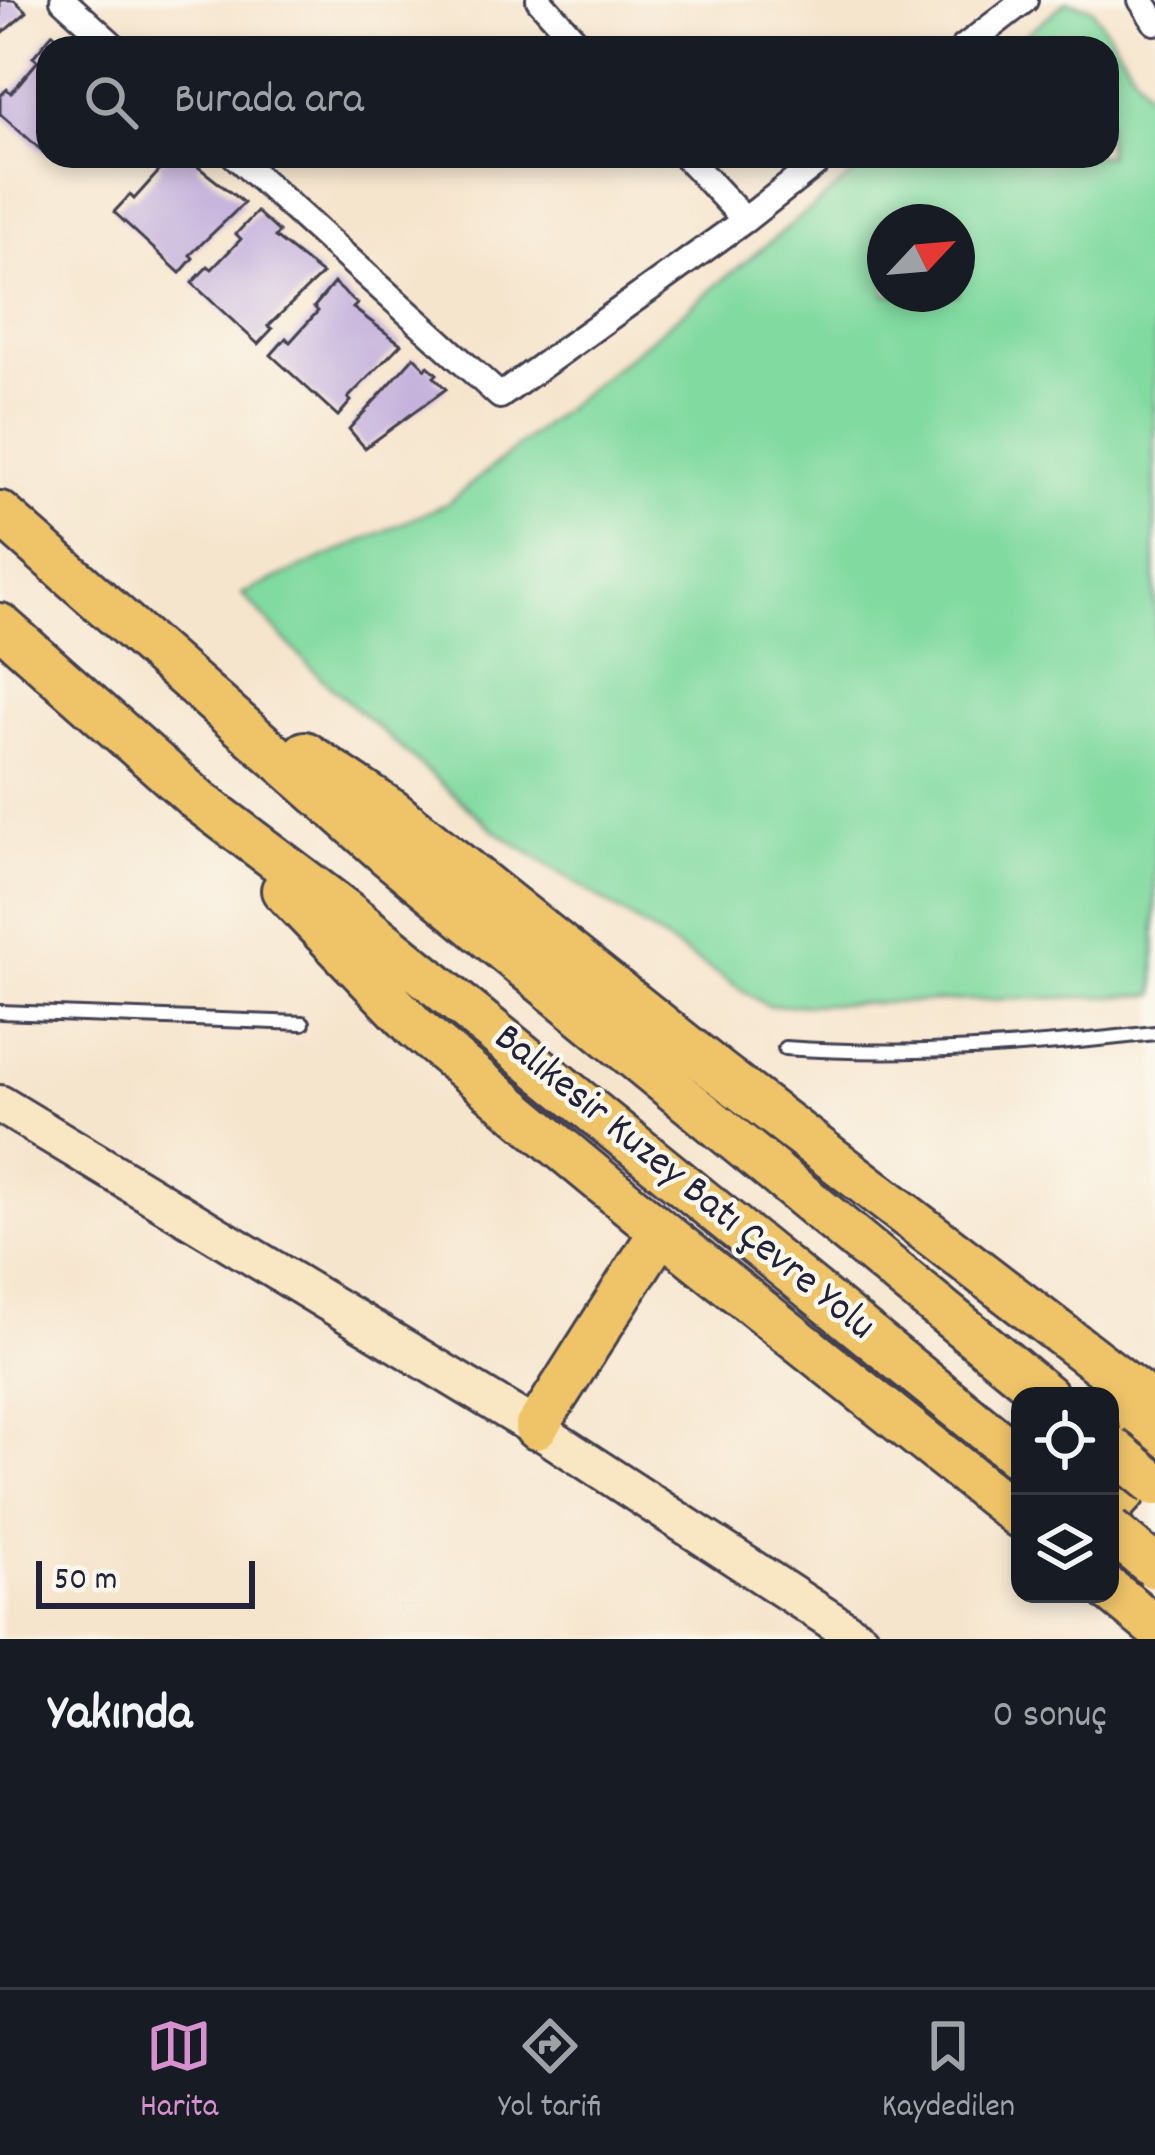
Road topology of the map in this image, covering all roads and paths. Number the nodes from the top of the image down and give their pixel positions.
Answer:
1 (63, 0) edge
2 (539, 0) edge
3 (1024, 0) edge
4 (1141, 0) edge
5 (1155, 22) edge
6 (103, 36) edge
7 (572, 36) edge
8 (979, 36) edge
9 (248, 168) edge
10 (696, 168) edge
11 (811, 168) edge
12 (745, 220) junction
13 (0, 514) edge
14 (0, 625) edge
15 (165, 658) junction
16 (200, 802) junction
17 (0, 1012) edge
18 (303, 1022) dead end
19 (1155, 1033) edge
20 (785, 1048) dead end
21 (0, 1104) edge
22 (661, 1231) junction
23 (1100, 1363) junction
24 (1036, 1387) edge
25 (1155, 1406) edge
26 (536, 1428) junction
27 (1011, 1450) edge
28 (1119, 1455) edge
29 (1155, 1484) edge
30 (1119, 1498) edge
31 (1011, 1508) edge
32 (1119, 1537) edge
33 (1155, 1556) edge
34 (1155, 1567) edge
35 (1132, 1617) edge
36 (860, 1639) edge

1 - 6 street
2 - 7 street
3 - 8 street
4 - 5 street
9 - 12 street
10 - 12 street
11 - 12 street
13 - 15 highway
14 - 16 highway
15 - 23 highway
15 - 24 highway, Balıkesir Kuzey Batı Çevre Yolu
16 - 22 highway
16 - 27 highway, Balıkesir Kuzey Batı Çevre Yolu
17 - 18 lane
19 - 20 lane
21 - 26 main road
22 - 26 highway
22 - 31 highway
23 - 25 highway
23 - 30 highway
26 - 36 main road
28 - 29 highway, bridge
32 - 34 highway, bridge
33 - 35 main road

